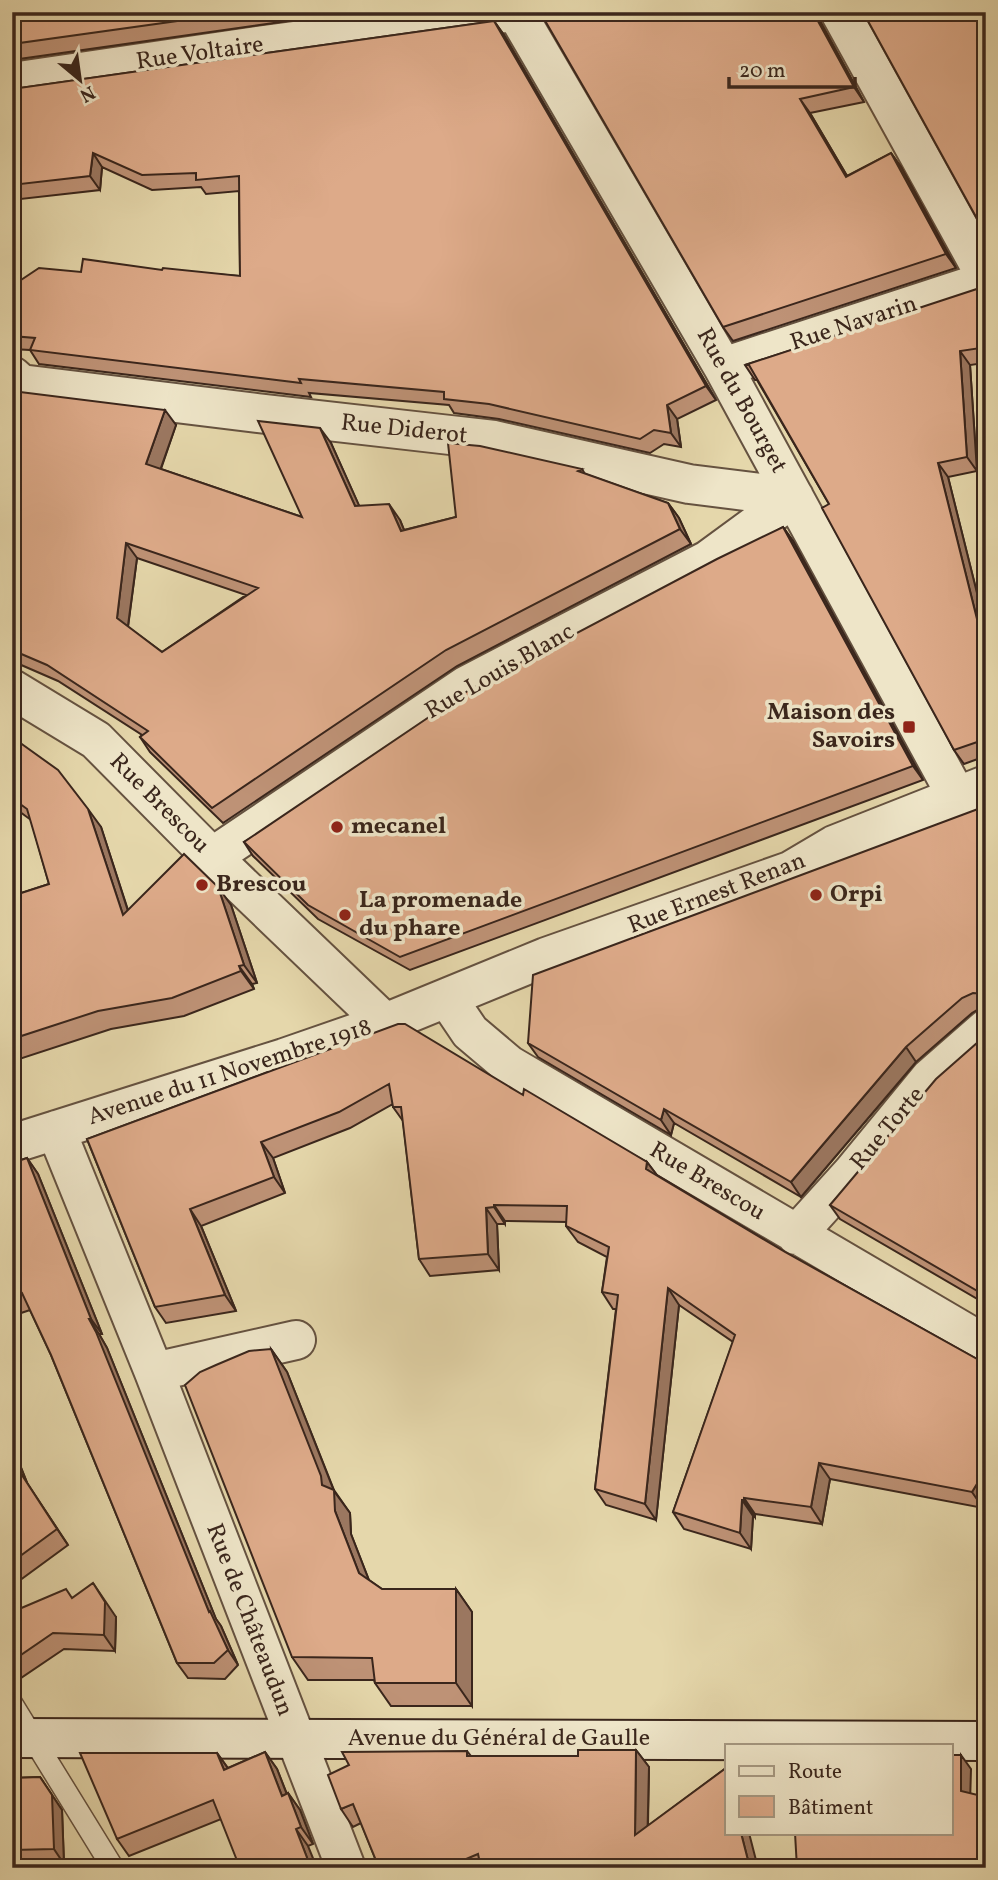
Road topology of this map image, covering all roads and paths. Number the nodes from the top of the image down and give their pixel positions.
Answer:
1 (514, 12) edge
2 (840, 12) edge
3 (12, 82) edge
4 (986, 279) edge
5 (723, 367) junction
6 (12, 376) edge
7 (794, 497) junction
8 (12, 689) edge
9 (971, 790) edge
10 (212, 857) junction
11 (447, 998) junction
12 (385, 1023) junction
13 (986, 1029) edge
14 (56, 1130) junction
15 (12, 1144) edge
16 (796, 1235) junction
17 (296, 1340) dead end
18 (986, 1345) edge
19 (155, 1372) junction
20 (12, 1704) edge
21 (24, 1738) edge
22 (294, 1738) junction
23 (986, 1741) edge
24 (113, 1868) edge
25 (346, 1868) edge

1 - 3 street, Rue Voltaire
1 - 5 street, Rue du Bourget
2 - 4 street, Rue Navarin
4 - 5 street, Rue Navarin
5 - 7 street, Rue du Bourget
6 - 7 street, Rue Diderot
7 - 9 street, Rue du Bourget
7 - 10 street, Rue Louis Blanc
8 - 10 street, Rue Brescou
9 - 11 street, Rue Ernest Renan
10 - 12 street, Rue Brescou
11 - 12 street, Avenue du 11 Novembre 1918
11 - 16 street, Rue Brescou
12 - 14 street, Avenue du 11 Novembre 1918
13 - 16 street, Rue Torte
14 - 15 street, Avenue du 11 Novembre 1918
14 - 19 street, Rue de Châteaudun
16 - 18 street, Rue Brescou
17 - 19 street
19 - 22 street, Rue de Châteaudun
20 - 21 lane
21 - 22 street, Avenue du Général de Gaulle
21 - 24 lane
22 - 23 street, Avenue du Général de Gaulle
22 - 25 street, Rue de Châteaudun

